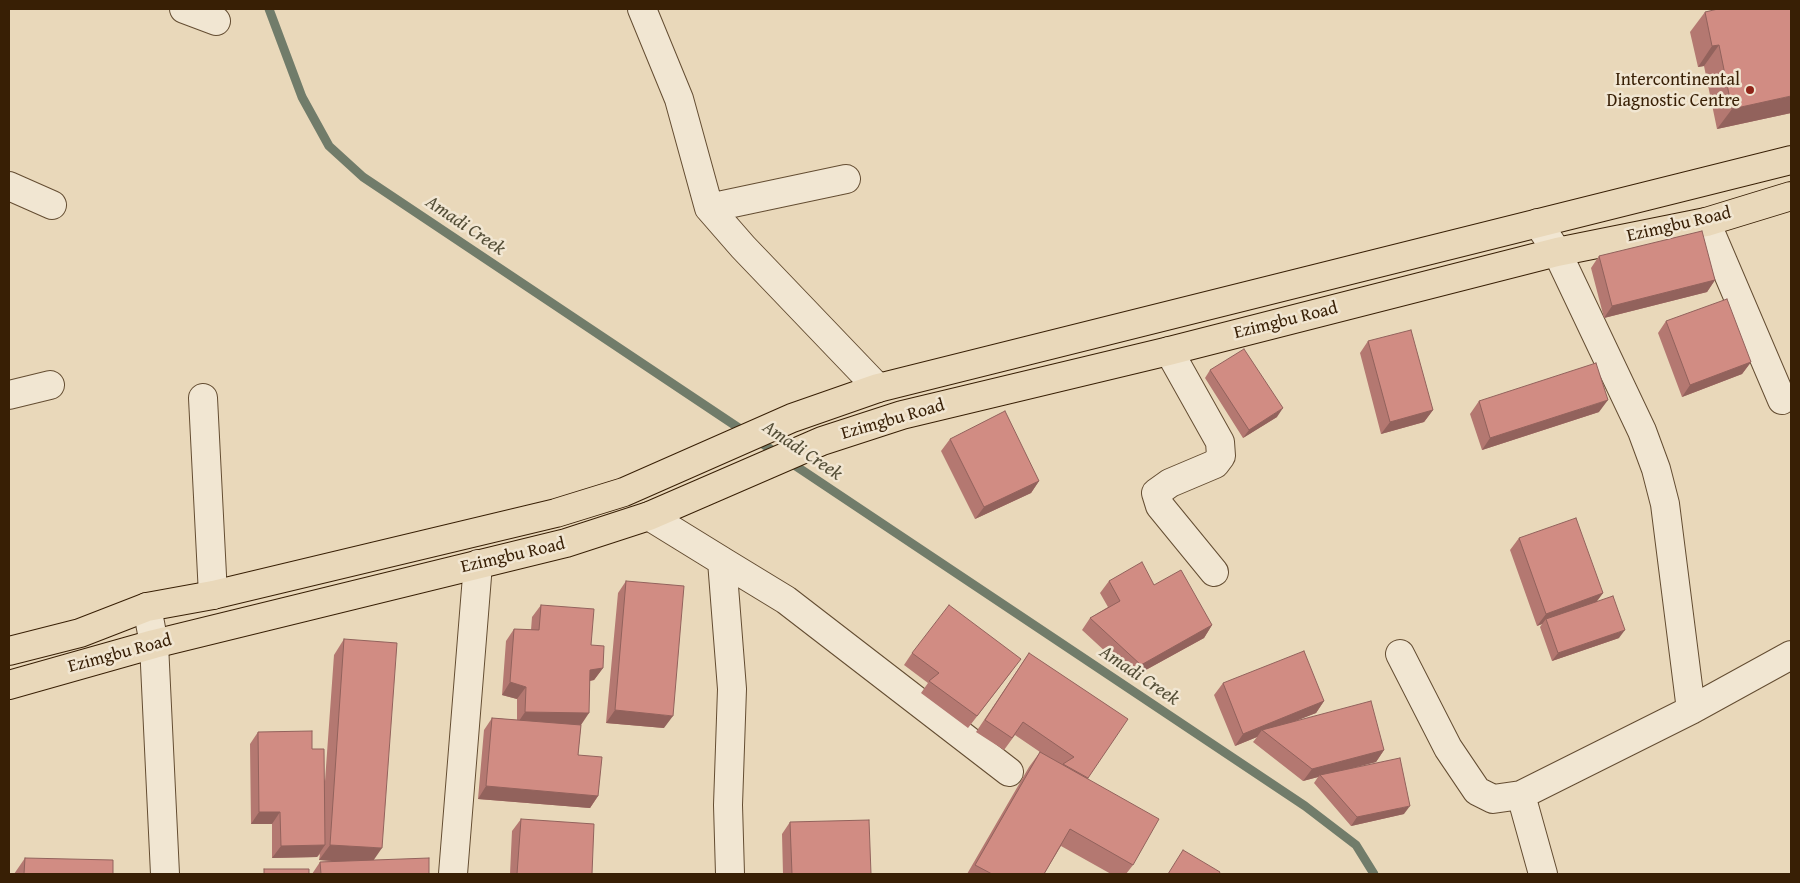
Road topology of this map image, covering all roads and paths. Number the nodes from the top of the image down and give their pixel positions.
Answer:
1 (184, 9) edge
2 (642, 9) edge
3 (216, 21) dead end
4 (1791, 160) edge
5 (846, 179) dead end
6 (9, 186) edge
7 (1791, 196) edge
8 (52, 205) dead end
9 (709, 208) junction
10 (1706, 222) junction
11 (1538, 223) junction
12 (1557, 252) junction
13 (1169, 351) junction
14 (50, 385) dead end
15 (878, 388) junction
16 (9, 395) edge
17 (203, 398) dead end
18 (1782, 400) dead end
19 (650, 516) junction
20 (722, 562) junction
21 (478, 564) junction
22 (1214, 572) dead end
23 (213, 594) junction
24 (147, 607) junction
25 (154, 644) junction
26 (9, 651) edge
27 (1400, 654) dead end
28 (1791, 655) edge
29 (9, 685) edge
30 (1691, 710) junction
31 (1009, 772) dead end
32 (1521, 794) junction
33 (165, 874) edge
34 (453, 874) edge
35 (730, 874) edge
36 (1543, 874) edge

1 - 3 street
2 - 9 street
4 - 11 main road, Ezimgbu Road
5 - 9 street
6 - 8 street
7 - 10 main road, Ezimgbu Road
9 - 15 street
10 - 12 main road, Ezimgbu Road
10 - 18 street
11 - 12 street
11 - 15 main road, Ezimgbu Road
12 - 13 main road, Ezimgbu Road
12 - 30 street
13 - 19 main road, Ezimgbu Road
13 - 22 street
14 - 16 street
15 - 23 main road, Ezimgbu Road
17 - 23 street
19 - 20 street
19 - 21 main road, Ezimgbu Road
20 - 31 street
20 - 35 street
21 - 25 main road, Ezimgbu Road
21 - 34 street
23 - 24 main road, Ezimgbu Road
24 - 25 street
24 - 26 main road, Ezimgbu Road
25 - 29 main road, Ezimgbu Road
25 - 33 street
27 - 32 street
28 - 30 street
30 - 32 street
32 - 36 street

